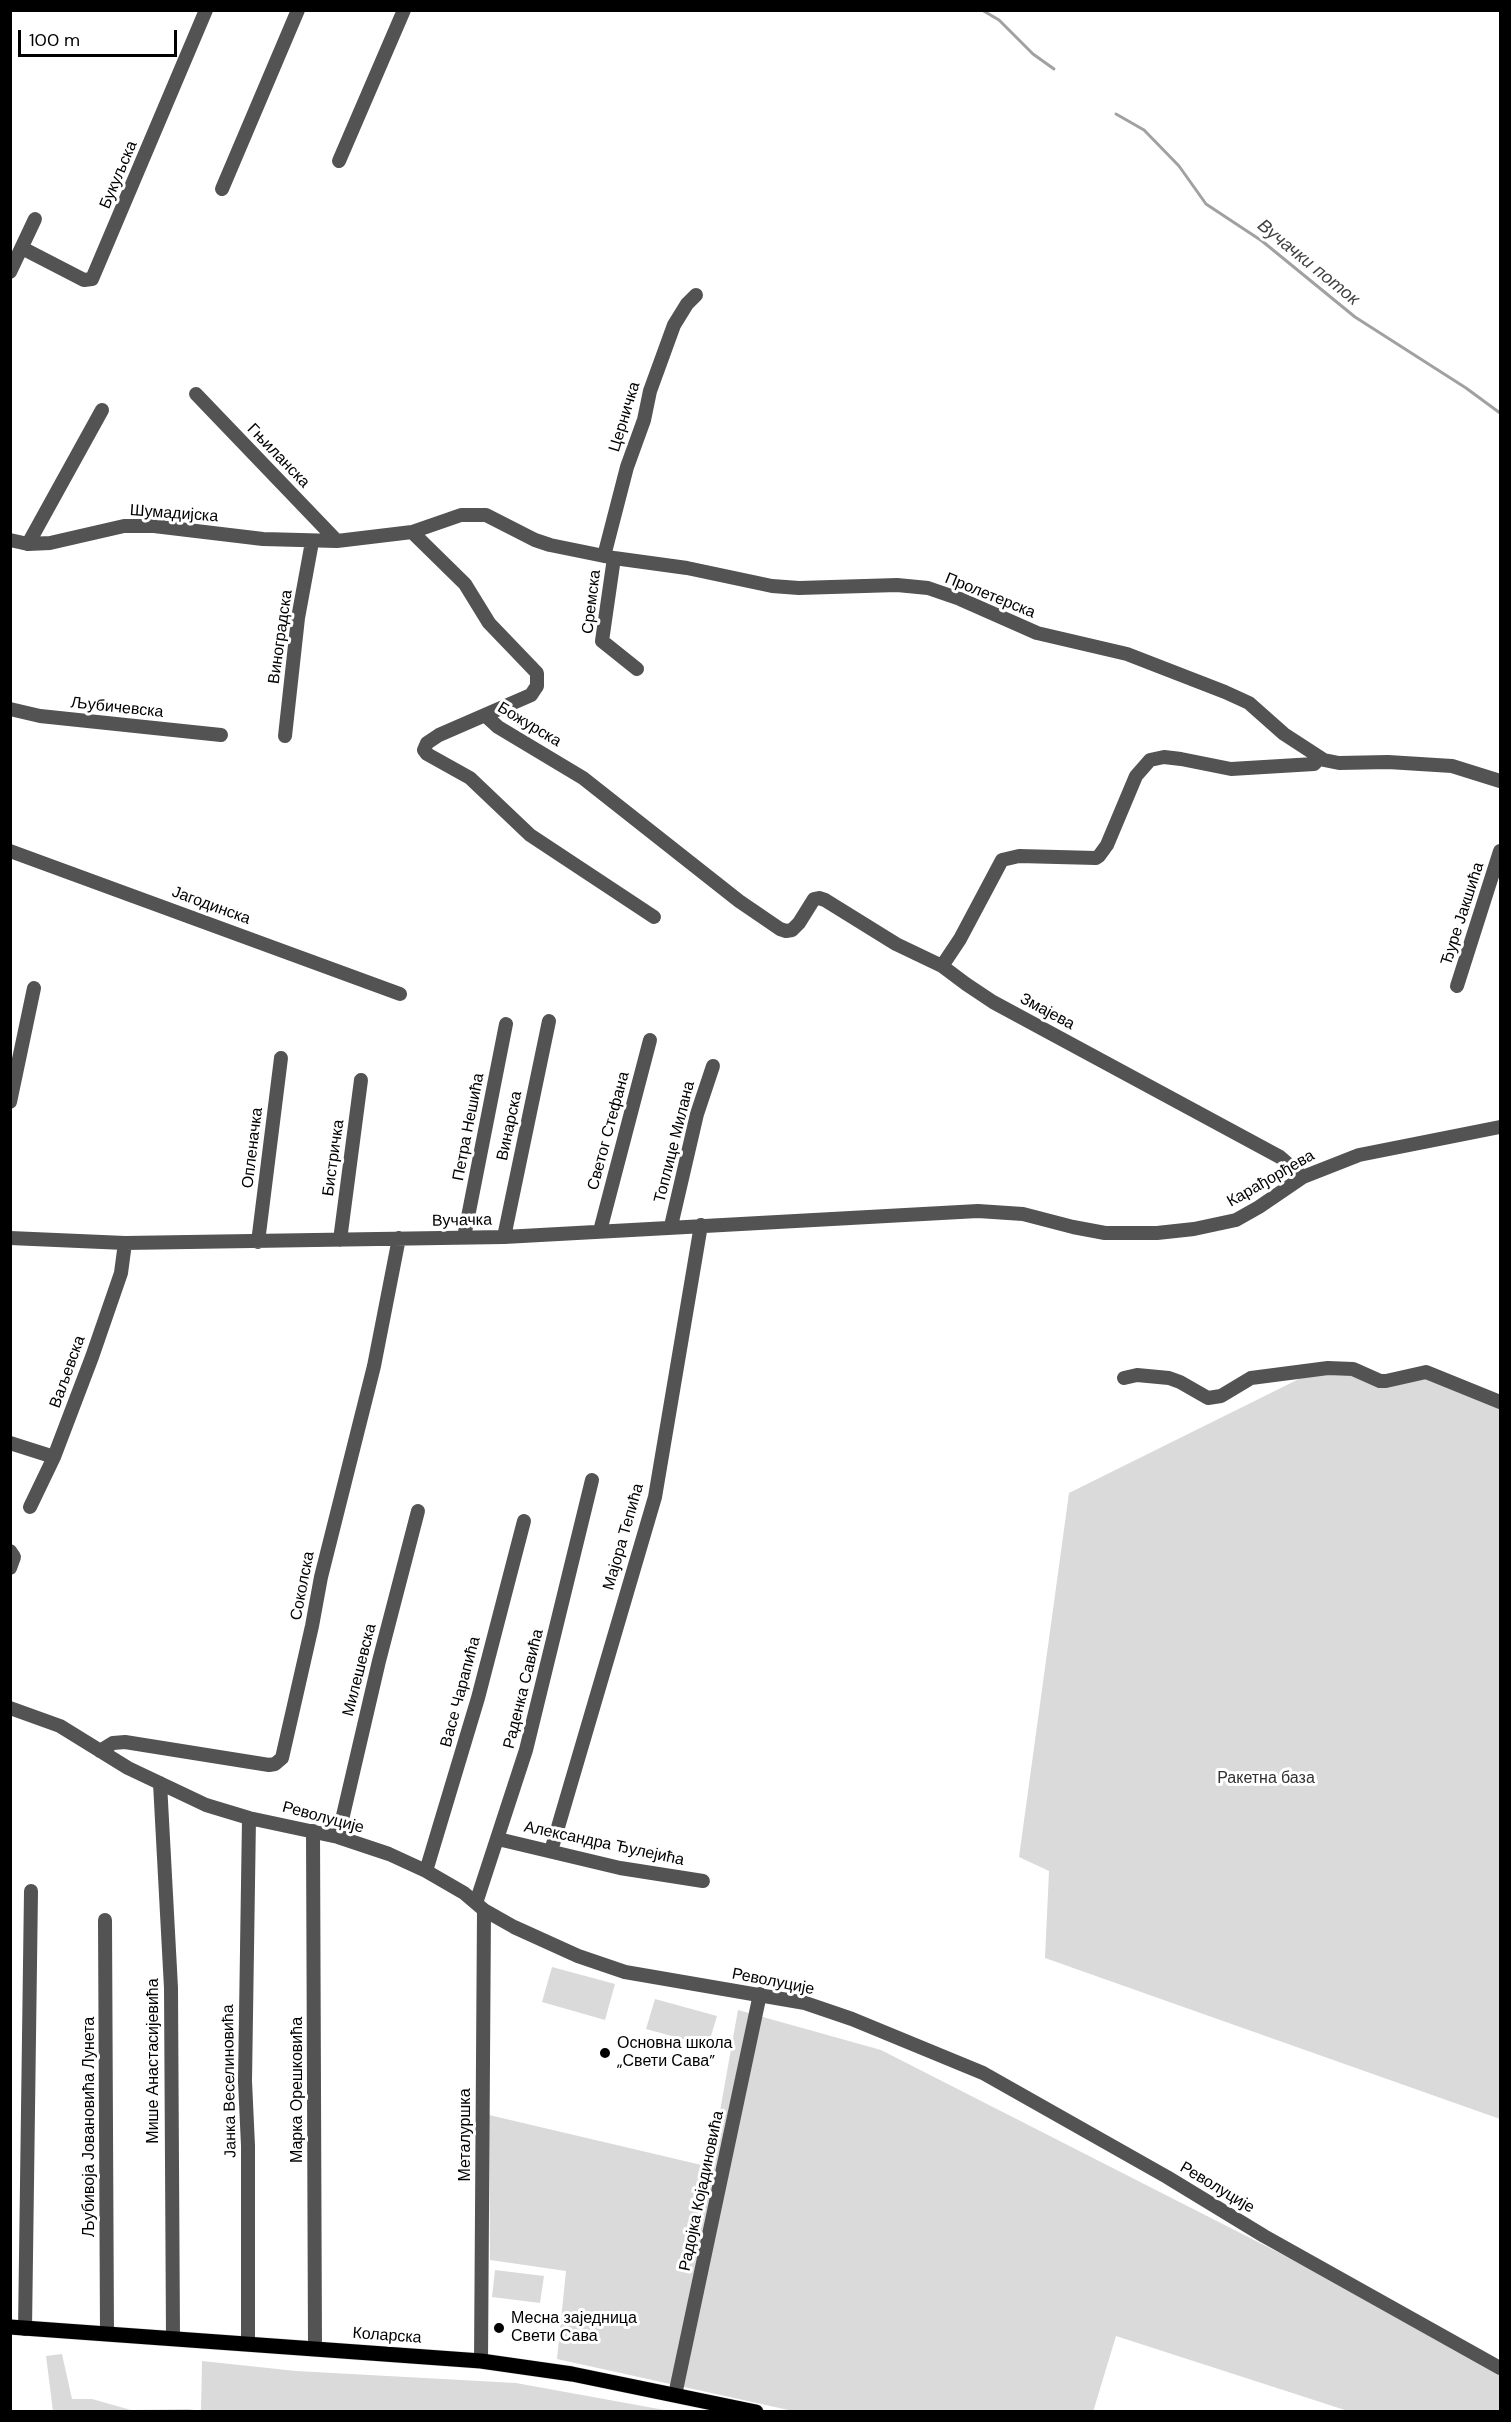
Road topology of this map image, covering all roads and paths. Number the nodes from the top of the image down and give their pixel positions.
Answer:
1 (206, 10) edge
2 (298, 10) edge
3 (404, 10) edge
4 (339, 161) dead end
5 (222, 189) dead end
6 (35, 219) dead end
7 (22, 248) junction
8 (10, 272) edge
9 (696, 295) dead end
10 (196, 394) dead end
11 (102, 410) dead end
12 (412, 532) junction
13 (10, 540) edge
14 (337, 541) junction
15 (312, 542) junction
16 (28, 544) junction
17 (609, 557) junction
18 (637, 669) dead end
19 (10, 709) edge
20 (486, 716) junction
21 (220, 735) dead end
22 (285, 736) dead end
23 (1320, 758) junction
24 (1500, 781) edge
25 (10, 851) edge
26 (1500, 851) edge
27 (654, 917) dead end
28 (786, 932) joint
29 (942, 966) junction
30 (1457, 986) dead end
31 (34, 988) dead end
32 (400, 994) dead end
33 (549, 1021) dead end
34 (506, 1024) dead end
35 (650, 1040) dead end
36 (280, 1058) dead end
37 (712, 1066) dead end
38 (361, 1080) dead end
39 (10, 1102) edge
40 (1500, 1127) edge
41 (1303, 1177) junction
42 (913, 1214) joint
43 (701, 1225) junction
44 (671, 1226) junction
45 (600, 1231) junction
46 (464, 1237) junction
47 (504, 1237) junction
48 (399, 1238) junction
49 (10, 1239) edge
50 (340, 1240) junction
51 (258, 1242) junction
52 (125, 1243) junction
53 (1124, 1378) dead end
54 (1500, 1402) edge
55 (10, 1443) edge
56 (54, 1457) junction
57 (592, 1479) dead end
58 (30, 1508) dead end
59 (418, 1511) dead end
60 (524, 1521) dead end
61 (10, 1551) edge
62 (10, 1568) edge
63 (10, 1708) edge
64 (100, 1751) junction
65 (160, 1784) junction
66 (249, 1818) junction
67 (313, 1831) junction
68 (338, 1837) junction
69 (498, 1839) junction
70 (551, 1851) junction
71 (426, 1871) junction
72 (703, 1881) dead end
73 (31, 1891) dead end
74 (480, 1907) junction
75 (105, 1920) dead end
76 (760, 1994) junction
77 (18, 2328) edge
78 (107, 2334) junction
79 (173, 2338) junction
80 (248, 2344) junction
81 (315, 2348) junction
82 (481, 2361) junction
83 (1500, 2368) edge
84 (675, 2395) junction
85 (756, 2412) edge

1 - 7 street, Букуљска
2 - 5 street
3 - 4 street
6 - 7 street
7 - 8 street
9 - 17 street, Церничка
10 - 14 street, Гњиланска
11 - 16 street
12 - 14 street, Пролетерска
12 - 17 street, Пролетерска
12 - 20 street
13 - 16 street, Шумадијска
14 - 15 street, Шумадијска
15 - 16 street, Шумадијска
15 - 22 street, Виноградска
17 - 18 street, Сремска
17 - 23 street, Пролетерска
19 - 21 street, Љубичевска
20 - 27 street, Божурска
20 - 28 street, Божурска
23 - 24 street, Пролетерска
23 - 29 street
25 - 32 street, Јагодинска
26 - 30 street, Ђуре Јакшића
28 - 29 street, Змајева
29 - 41 street, Змајева
31 - 39 street
33 - 47 street, Винарска
34 - 46 street, Петра Нешића
35 - 45 street, Светог Стефана
36 - 51 street, Опленачка
37 - 44 street, Топлице Милана
38 - 50 street, Бистричка
40 - 41 street, Карађорђева
41 - 42 street, Карађорђева
42 - 43 street, Вучачка
43 - 44 street, Вучачка
43 - 70 street, Мајора Тепића
44 - 45 street, Вучачка
45 - 47 street, Вучачка
46 - 47 street, Вучачка
46 - 48 street, Вучачка
48 - 50 street, Вучачка
48 - 64 street, Соколска
49 - 52 street, Вучачка
50 - 51 street, Вучачка
51 - 52 street, Вучачка
52 - 56 street, Ваљевска
53 - 54 street
55 - 56 street
56 - 58 street, Ваљевска
57 - 69 street, Раденка Савића
59 - 68 street, Милешевска
60 - 71 street, Васе Чарапића
61 - 62 street
63 - 64 street, Револуције
64 - 65 street, Револуције
65 - 66 street, Револуције
65 - 79 street, Мише Анастасијевића
66 - 67 street, Револуције
66 - 80 street, Јанка Веселиновића
67 - 68 street, Револуције
67 - 81 street, Марка Орешковића
68 - 71 street, Револуције
69 - 70 street, Александра Ђулејића
69 - 74 street, Раденка Савића
70 - 72 street, Александра Ђулејића
71 - 74 street, Револуције
73 - 77 street
74 - 76 street, Револуције
74 - 82 street, Металуршка
75 - 78 street, Љубивоја Јовановића Лунета
76 - 83 street, Револуције
76 - 84 street, Радојка Којадиновића
77 - 78 main road, Коларска
78 - 79 main road, Коларска
79 - 80 main road, Коларска
80 - 81 main road, Коларска
81 - 82 main road, Коларска
82 - 84 main road, Коларска
84 - 85 main road, Коларска

